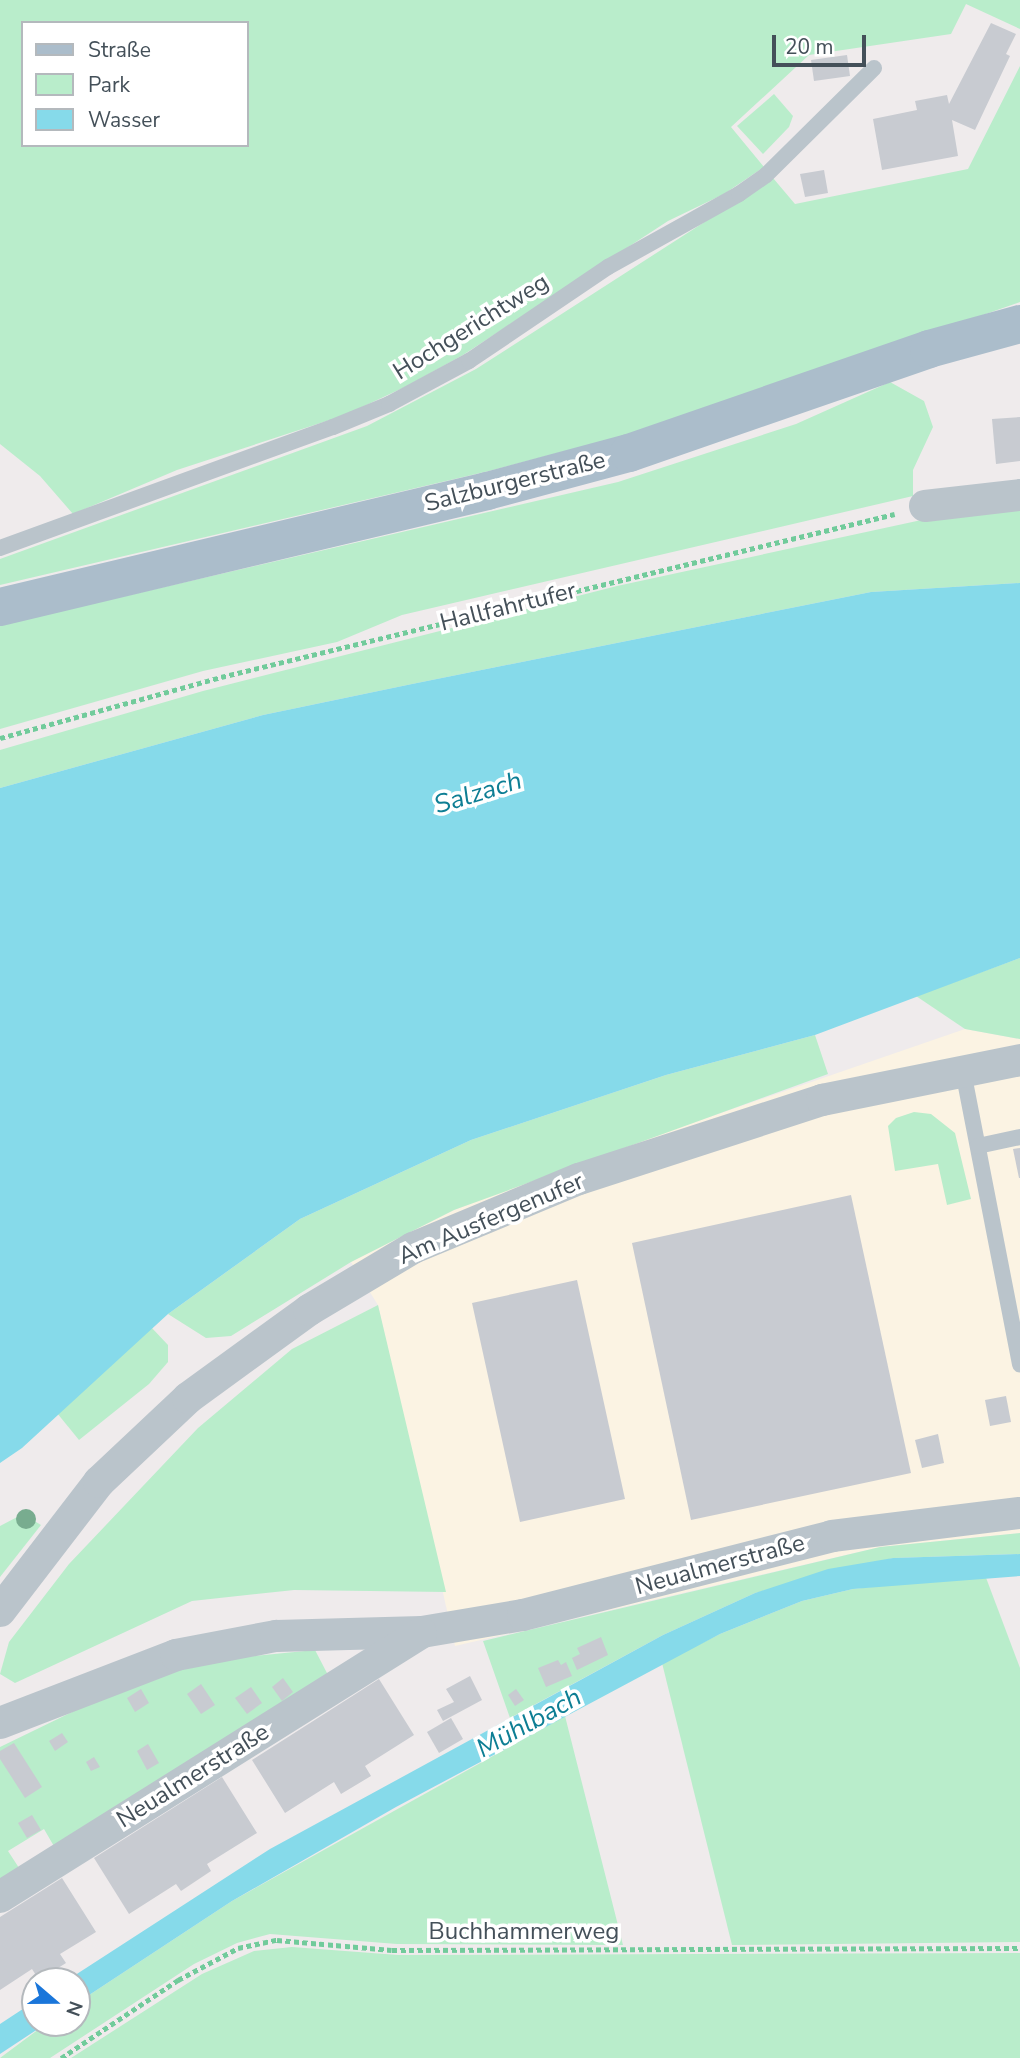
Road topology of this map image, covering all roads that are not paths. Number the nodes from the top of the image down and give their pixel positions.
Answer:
1 (874, 68) dead end
2 (1020, 324) edge
3 (1020, 495) edge
4 (925, 506) road end
5 (0, 548) edge
6 (0, 607) edge
7 (1020, 1060) edge
8 (964, 1072) junction
9 (1020, 1137) edge
10 (978, 1146) junction
11 (1020, 1365) edge
12 (1020, 1513) edge
13 (0, 1611) edge
14 (422, 1632) junction
15 (0, 1723) edge
16 (0, 1897) edge

1 - 5 lane, Hochgerichtweg
2 - 6 main road, Salzburgerstraße
3 - 4 street
7 - 8 street, Am Ausfergenufer
8 - 10 lane
8 - 13 street, Am Ausfergenufer
9 - 10 lane
10 - 11 lane
12 - 14 street, Neualmerstraße
14 - 15 street, Neualmerstraße
14 - 16 street, Neualmerstraße

